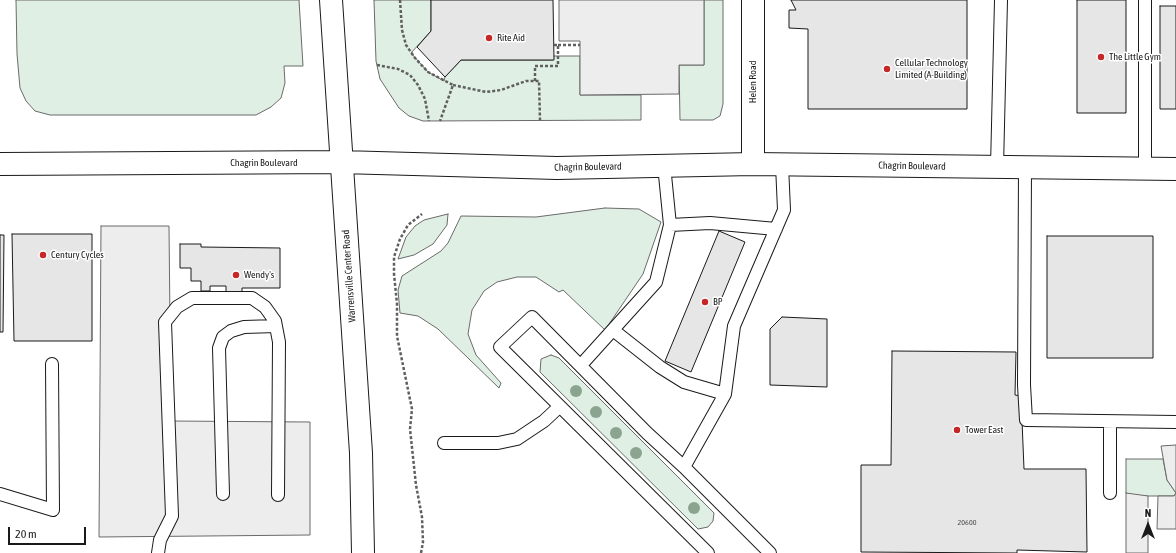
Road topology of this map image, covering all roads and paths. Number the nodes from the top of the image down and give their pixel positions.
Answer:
1 (331, 0) edge
2 (400, 0) edge
3 (753, 0) edge
4 (1001, 0) edge
5 (1145, 0) edge
6 (554, 45) dead end
7 (558, 45) junction
8 (580, 45) dead end
9 (377, 65) dead end
10 (535, 81) junction
11 (453, 85) junction
12 (540, 120) dead end
13 (429, 121) dead end
14 (440, 121) dead end
15 (342, 162) junction
16 (0, 164) edge
17 (754, 164) junction
18 (664, 165) junction
19 (782, 165) junction
20 (996, 167) junction
21 (1025, 168) junction
22 (1145, 169) junction
23 (1176, 169) edge
24 (422, 214) dead end
25 (670, 224) junction
26 (776, 229) junction
27 (276, 326) junction
28 (613, 330) junction
29 (52, 364) dead end
30 (581, 365) junction
31 (725, 394) junction
32 (559, 407) junction
33 (1110, 422) junction
34 (1176, 422) edge
35 (444, 443) dead end
36 (684, 467) junction
37 (1110, 493) dead end
38 (0, 494) edge
39 (223, 494) dead end
40 (278, 494) dead end
41 (765, 551) edge
42 (158, 553) edge
43 (363, 553) edge
44 (421, 553) edge
45 (708, 553) edge

1 - 15 main road, Warrensville Center Road
2 - 11 path
3 - 17 main road, Helen Road
4 - 20 lane
5 - 22 lane
6 - 7 path
7 - 8 path
7 - 10 path
9 - 13 path
10 - 11 path
10 - 12 path
11 - 14 path
15 - 16 main road, Chagrin Boulevard
15 - 18 main road, Chagrin Boulevard
15 - 43 main road, Warrensville Center Road
17 - 18 main road, Chagrin Boulevard
17 - 19 main road, Chagrin Boulevard
18 - 25 lane
19 - 20 main road, Chagrin Boulevard
19 - 26 lane
20 - 21 main road, Chagrin Boulevard
21 - 22 main road, Chagrin Boulevard
21 - 33 lane
22 - 23 main road, Chagrin Boulevard
24 - 44 path
25 - 26 lane
25 - 28 lane
26 - 31 lane
27 - 39 lane
27 - 40 lane
27 - 42 lane
28 - 30 lane
28 - 31 lane
29 - 38 lane
30 - 32 lane
30 - 36 lane
31 - 36 lane
32 - 35 lane
32 - 45 lane
33 - 34 lane
33 - 37 lane
36 - 41 lane

